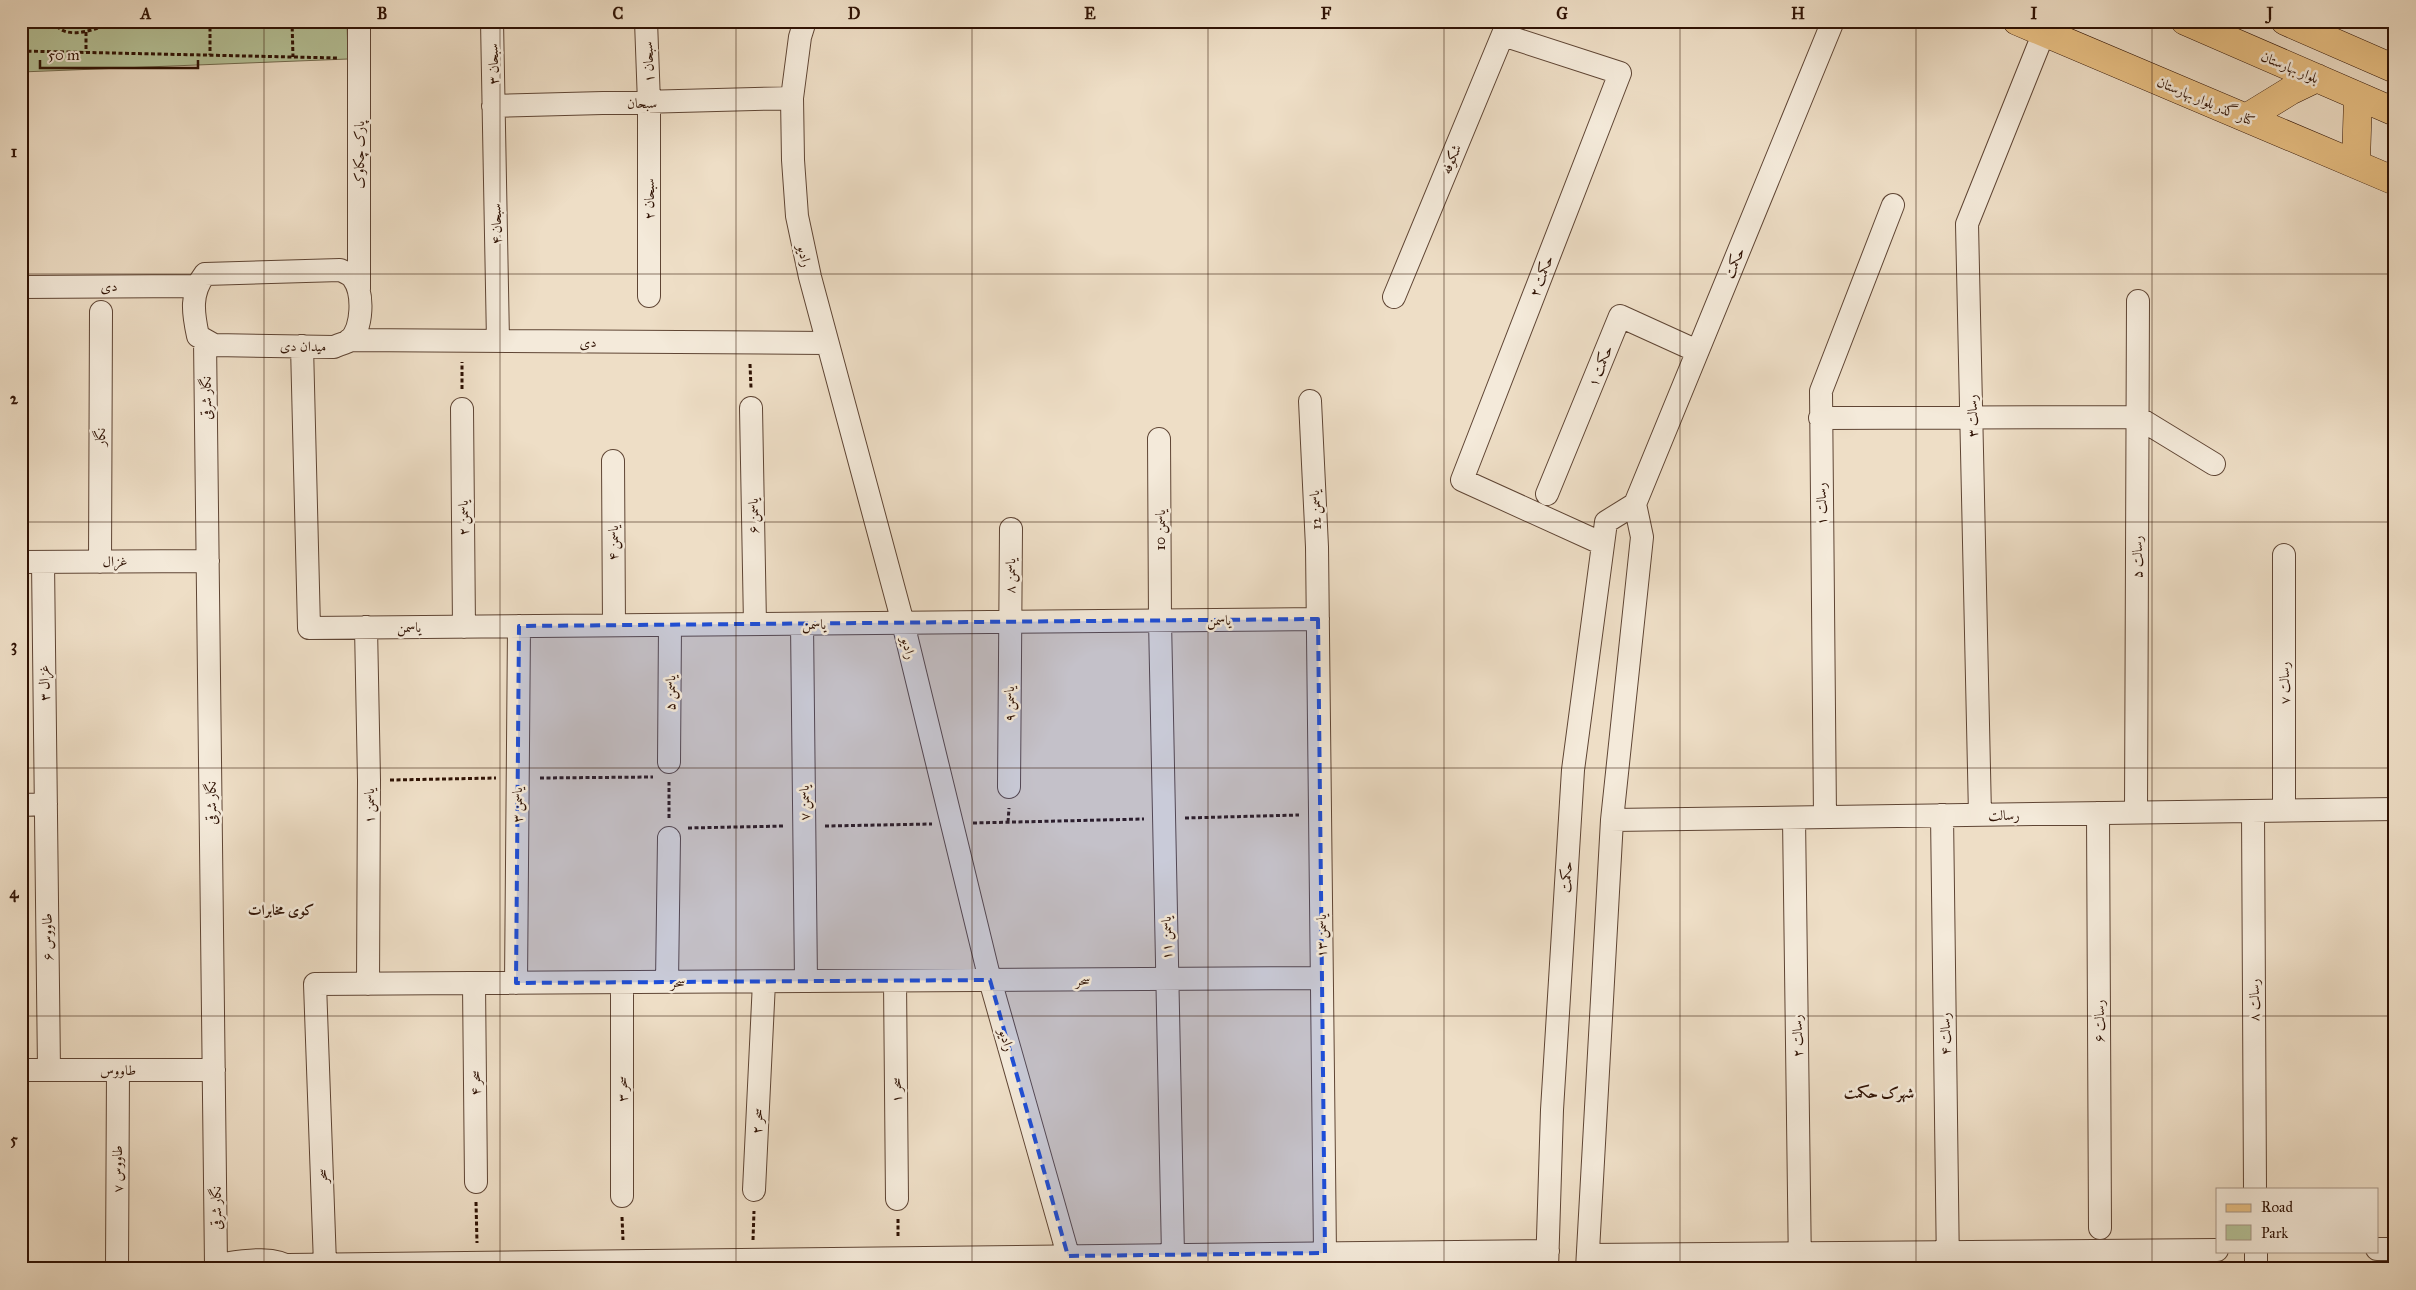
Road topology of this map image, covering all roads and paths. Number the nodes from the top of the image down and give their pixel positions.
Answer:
1 (53, 21) edge
2 (118, 21) edge
3 (210, 21) edge
4 (292, 21) edge
5 (359, 21) edge
6 (492, 21) edge
7 (646, 21) edge
8 (806, 21) edge
9 (1833, 21) edge
10 (2017, 21) edge
11 (2185, 21) edge
12 (2285, 21) edge
13 (1506, 28) edge
14 (86, 32) junction
15 (2044, 32) junction
16 (21, 51) edge
17 (86, 52) junction
18 (210, 55) junction
19 (293, 57) junction
20 (359, 58) junction
21 (2395, 69) edge
22 (2317, 78) junction
23 (2358, 96) junction
24 (792, 98) junction
25 (649, 103) junction
26 (493, 106) junction
27 (2395, 112) edge
28 (2246, 118) junction
29 (2356, 164) junction
30 (2395, 181) edge
31 (1894, 205) dead end
32 (196, 286) junction
33 (21, 287) edge
34 (359, 289) junction
35 (649, 296) dead end
36 (1394, 296) dead end
37 (2138, 300) dead end
38 (101, 312) dead end
39 (205, 340) junction
40 (349, 340) junction
41 (462, 341) junction
42 (498, 341) junction
43 (750, 343) junction
44 (827, 343) junction
45 (302, 346) junction
46 (1698, 351) junction
47 (1310, 401) dead end
48 (752, 408) joint
49 (462, 409) joint
50 (1972, 417) junction
51 (1820, 418) junction
52 (2137, 418) junction
53 (1159, 439) dead end
54 (613, 461) dead end
55 (2214, 464) dead end
56 (1547, 494) dead end
57 (1634, 504) junction
58 (1011, 529) dead end
59 (1603, 544) junction
60 (2284, 555) dead end
61 (208, 561) junction
62 (32, 562) edge
63 (100, 562) junction
64 (1318, 619) junction
65 (1160, 620) junction
66 (1009, 622) junction
67 (903, 623) junction
68 (755, 624) junction
69 (802, 624) junction
70 (614, 625) junction
71 (670, 625) junction
72 (464, 626) junction
73 (519, 626) junction
74 (366, 627) junction
75 (669, 762) joint
76 (1009, 787) dead end
77 (46, 804) junction
78 (21, 805) edge
79 (2395, 809) edge
80 (2284, 810) junction
81 (2253, 811) junction
82 (2136, 812) junction
83 (2098, 813) junction
84 (1320, 815) junction
85 (1942, 815) junction
86 (1980, 815) junction
87 (1825, 817) junction
88 (1794, 818) junction
89 (1164, 819) junction
90 (1612, 820) junction
91 (952, 824) junction
92 (805, 826) junction
93 (669, 833) junction
94 (1321, 978) junction
95 (1167, 979) junction
96 (990, 980) junction
97 (806, 981) junction
98 (895, 981) junction
99 (667, 982) junction
100 (764, 982) junction
101 (516, 983) junction
102 (622, 983) junction
103 (368, 984) junction
104 (474, 984) junction
105 (21, 1070) edge
106 (49, 1070) junction
107 (118, 1070) junction
108 (214, 1070) junction
109 (476, 1182) joint
110 (2256, 1188) edge
111 (754, 1190) joint
112 (622, 1196) joint
113 (898, 1199) joint
114 (2100, 1228) dead end
115 (2378, 1249) edge
116 (2395, 1249) edge
117 (2216, 1250) edge
118 (2256, 1252) edge
119 (1325, 1253) junction
120 (1173, 1255) junction
121 (898, 1258) junction
122 (1547, 1260) edge
123 (1948, 1260) edge
124 (2100, 1260) edge
125 (1800, 1261) edge
126 (1070, 1262) edge
127 (1588, 1262) edge
128 (940, 1263) edge
129 (325, 1264) junction
130 (753, 1264) edge
131 (623, 1265) edge
132 (477, 1266) edge
133 (215, 1267) edge
134 (290, 1267) edge
135 (117, 1269) edge
136 (2256, 1269) edge

1 - 14 path
2 - 14 path
3 - 18 path
4 - 19 path
5 - 20 street, پارک چکاوک
6 - 26 street, سبحان ۳
7 - 25 street, سبحان ۱
8 - 24 street, رادیو
9 - 46 street, حکمت
10 - 15 main road, کنار گذر بلوار بهارستان
11 - 22 main road, بلوار بهارستان
12 - 21 main road
13 - 36 street, شکوفه
13 - 59 street, حکمت ۲
14 - 17 path
15 - 28 main road, کنار گذر بلوار بهارستان
15 - 50 street, رسالت ۳
16 - 17 path
17 - 18 path
18 - 19 path
19 - 20 path
20 - 34 street, پارک چکاوک
22 - 23 main road, بلوار بهارستان
22 - 28 main road
23 - 27 main road, بلوار بهارستان
23 - 29 main road
24 - 25 street, سبحان
24 - 44 street, رادیو
25 - 26 street, سبحان
25 - 35 street, سبحان ۲
26 - 42 street, سبحان ۴
28 - 29 main road, کنار گذر بلوار بهارستان
29 - 30 main road, کنار گذر بلوار بهارستان
31 - 51 street, رسالت ۱
32 - 33 street, دی
32 - 34 street
32 - 39 street
34 - 40 street
37 - 52 street, رسالت ۵
38 - 63 street, نگار
39 - 45 street, میدان دی
39 - 61 street, نگار شرقی
40 - 41 street, دی
40 - 45 street, میدان دی
41 - 42 street, دی
41 - 49 path
42 - 43 street, دی
43 - 44 street, دی
43 - 48 path
44 - 67 street, رادیو
45 - 74 street, یاسمن
46 - 56 street, حکمت ۱
46 - 57 street, حکمت
47 - 64 street, یاسمن 12
48 - 68 street, یاسمن ۶
49 - 72 street, یاسمن ۲
50 - 51 street
50 - 52 street
50 - 86 street, رسالت ۳
51 - 87 street, رسالت ۱
52 - 55 street
52 - 82 street, رسالت ۵
53 - 65 street, یاسمن 10
54 - 70 street, یاسمن ۴
57 - 59 street, حکمت
57 - 90 street
58 - 66 street, یاسمن ۸
59 - 122 street, حکمت
60 - 80 street, رسالت ۷
61 - 63 street, غزال
61 - 108 street, نگار شرقی
62 - 63 street, غزال
62 - 77 street, غزال ۳
64 - 65 street, یاسمن
64 - 84 street, یاسمن ۱۳
65 - 66 street, یاسمن
65 - 89 street, یاسمن ۱۱
66 - 67 street, یاسمن
66 - 76 street, یاسمن ۹
67 - 69 street, یاسمن
67 - 91 street, رادیو
68 - 69 street, یاسمن
68 - 71 street, یاسمن
69 - 92 street, یاسمن ۷
70 - 71 street, یاسمن
70 - 73 street, یاسمن
71 - 75 street, یاسمن ۵
72 - 73 street, یاسمن
72 - 74 street, یاسمن
73 - 101 street, یاسمن ۳
74 - 103 street, یاسمن ۱
75 - 93 path
77 - 78 street
77 - 106 street, طاووس ۶
79 - 80 street, رسالت
80 - 81 street, رسالت
81 - 82 street, رسالت
81 - 110 street, رسالت ۸
82 - 83 street, رسالت
83 - 86 street, رسالت
83 - 114 street, رسالت ۶
84 - 89 path
84 - 94 street, یاسمن ۱۳
85 - 86 street, رسالت
85 - 87 street, رسالت
85 - 123 street, رسالت ۴
87 - 88 street, رسالت
88 - 90 street, رسالت
88 - 125 street, رسالت ۲
89 - 91 path
89 - 95 street, یاسمن ۱۱
90 - 127 street
91 - 92 path
91 - 96 street, رادیو
92 - 93 path
92 - 97 street, یاسمن ۷
93 - 99 street
94 - 95 street, سحر
94 - 119 street, یاسمن ۱۳
95 - 96 street, سحر
95 - 120 street, یاسمن ۱۱
96 - 98 street, سحر
96 - 126 street, رادیو
97 - 98 street, سحر
97 - 100 street, سحر
98 - 113 street, سحر ۱
99 - 100 street, سحر
99 - 102 street, سحر
100 - 111 street, سحر ۲
101 - 102 street, سحر
101 - 104 street, سحر
102 - 112 street, سحر ۳
103 - 104 street, سحر
103 - 129 street, سحر
104 - 109 street, سحر ۴
105 - 106 street, طاووس
106 - 107 street, طاووس
107 - 108 street, طاووس
107 - 135 street, طاووس ۷
108 - 133 street, نگار شرقی
109 - 132 path
111 - 130 path
112 - 131 path
113 - 121 path
115 - 116 street
117 - 124 street
118 - 136 street
119 - 120 street
119 - 122 street
120 - 126 street
121 - 128 street
121 - 130 street
123 - 124 street
123 - 125 street
125 - 127 street
126 - 128 street
129 - 132 street
129 - 134 street
130 - 131 street
131 - 132 street
133 - 134 street

